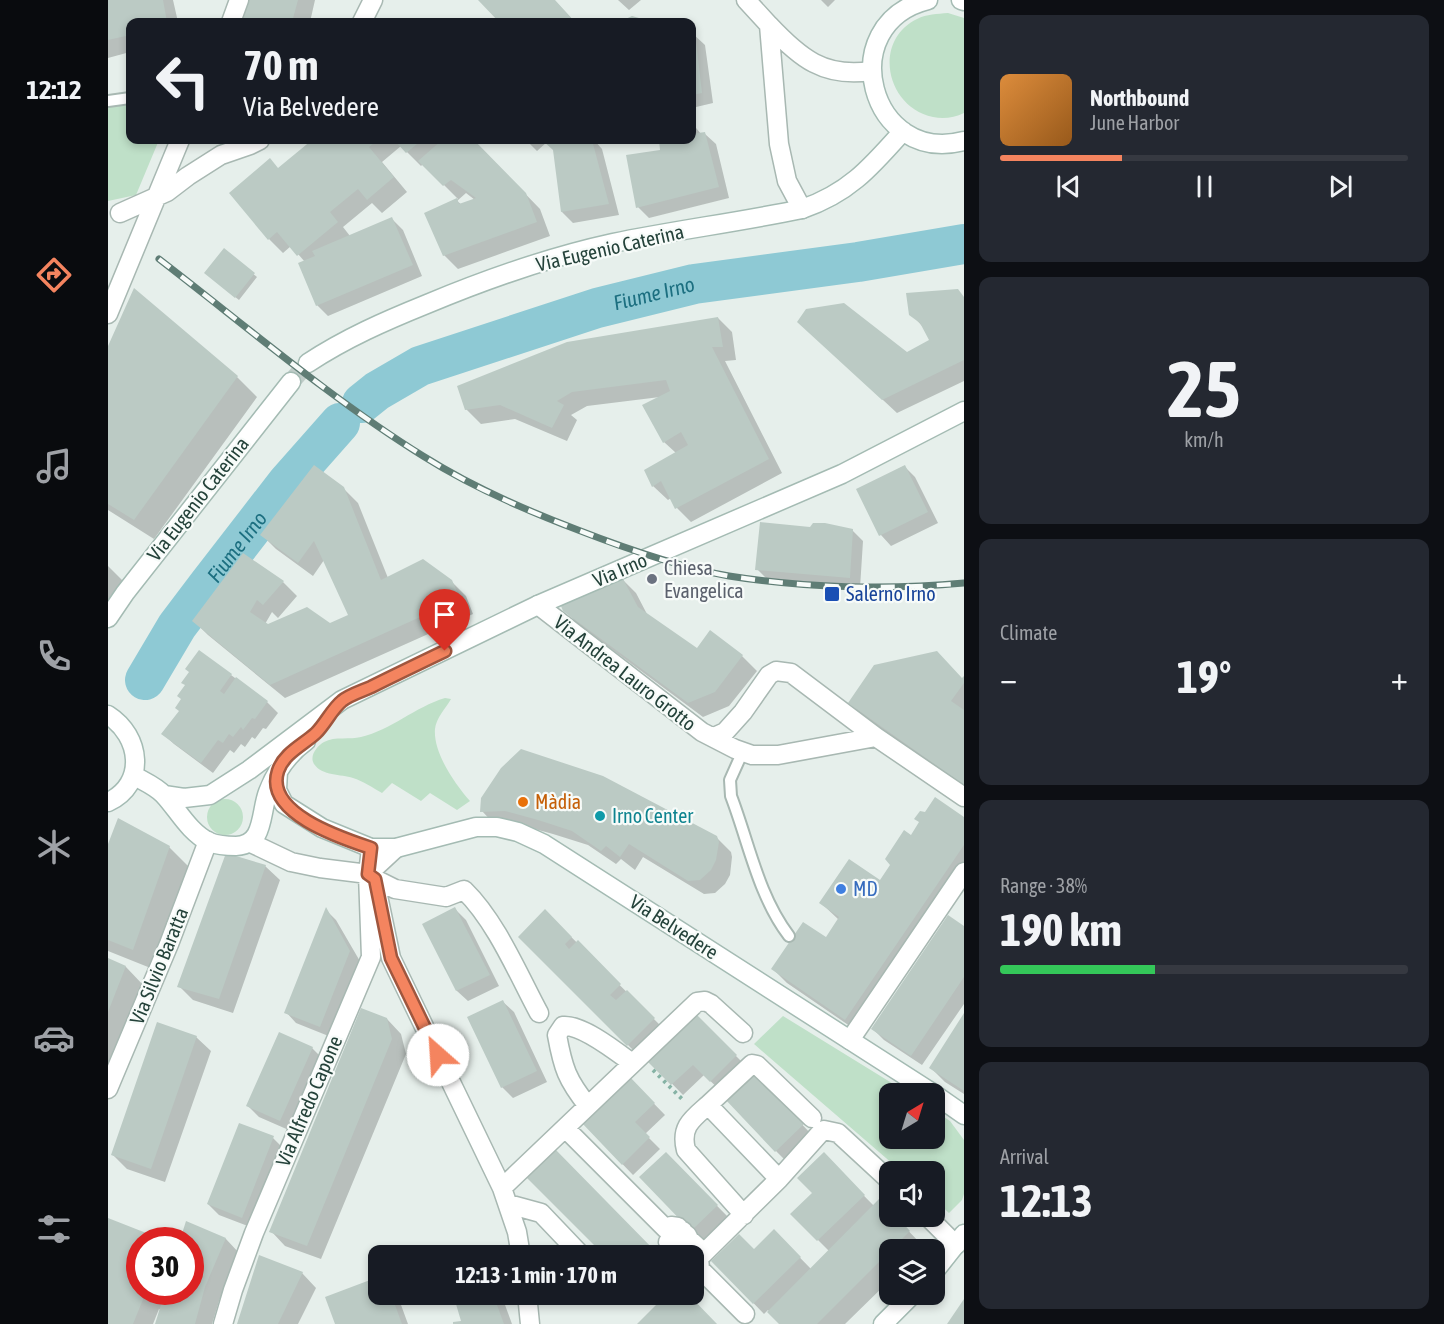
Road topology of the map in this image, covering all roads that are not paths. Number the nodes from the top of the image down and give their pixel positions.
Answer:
1 (239, 0) edge
2 (373, 0) edge
3 (747, 0) edge
4 (928, 0) edge
5 (232, 18) edge
6 (364, 18) edge
7 (769, 25) junction
8 (871, 71) junction
9 (126, 99) edge
10 (108, 101) edge
11 (903, 131) junction
12 (964, 141) edge
13 (179, 144) edge
14 (180, 144) edge
15 (252, 144) edge
16 (188, 176) junction
17 (156, 196) junction
18 (802, 209) junction
19 (114, 215) edge
20 (142, 232) junction
21 (108, 314) edge
22 (308, 363) tunnel mouth
23 (291, 382) tunnel mouth
24 (964, 411) edge
25 (538, 605) junction
26 (108, 618) edge
27 (342, 700) junction
28 (108, 715) edge
29 (714, 737) junction
30 (876, 737) junction
31 (742, 751) junction
32 (278, 771) junction
33 (133, 774) junction
34 (164, 795) junction
35 (964, 797) edge
36 (108, 802) edge
37 (208, 841) junction
38 (251, 843) junction
39 (371, 848) junction
40 (396, 848) junction
41 (964, 872) edge
42 (371, 876) junction
43 (789, 936) dead end
44 (539, 1013) dead end
45 (743, 1033) dead end
46 (850, 1040) junction
47 (636, 1060) junction
48 (917, 1083) edge
49 (108, 1089) edge
50 (945, 1101) edge
51 (588, 1106) junction
52 (702, 1111) junction
53 (964, 1114) edge
54 (812, 1118) dead end
55 (565, 1128) junction
56 (879, 1171) edge
57 (779, 1179) junction
58 (505, 1196) junction
59 (744, 1215) junction
60 (943, 1227) edge
61 (960, 1239) edge
62 (519, 1245) edge
63 (572, 1245) edge
64 (674, 1245) edge
65 (676, 1245) edge
66 (683, 1245) edge
67 (704, 1253) edge
68 (945, 1258) edge
69 (704, 1273) edge
70 (528, 1305) edge
71 (902, 1305) edge
72 (745, 1314) dead end
73 (223, 1324) edge
74 (530, 1324) edge
75 (882, 1324) edge

1 - 5 street
2 - 6 street
3 - 7 street
4 - 8 street
7 - 8 street
7 - 18 street
8 - 11 street
9 - 10 lane
11 - 12 street
11 - 18 street, Via Eugenio Caterina
13 - 17 street
14 - 16 street
15 - 16 street
16 - 17 street
17 - 19 street
17 - 20 street
18 - 22 street, Via Eugenio Caterina
19 - 20 street
20 - 21 street
23 - 26 street, Via Eugenio Caterina
24 - 25 street, Via Irno
25 - 27 street, Via Irno
25 - 29 street, Via Andrea Lauro Grotto
27 - 32 street, Via Irno
27 - 34 street, Via Irno
28 - 33 street
29 - 30 street, Via Andrea Lauro Grotto
29 - 31 street, Via Andrea Lauro Grotto
30 - 31 street, Via Andrea Lauro Grotto
30 - 35 street, Via Andrea Lauro Grotto
31 - 43 lane
32 - 38 street, Via Irno
32 - 39 street, Via Belvedere
33 - 34 street
33 - 36 street
34 - 37 street
37 - 38 street
37 - 49 street, Via Silvio Baratta
38 - 42 street
39 - 40 street, Via Belvedere
39 - 42 street
40 - 42 street, Via Belvedere
40 - 46 street, Via Belvedere
41 - 46 street
42 - 44 street
42 - 58 street
42 - 73 street, Via Alfredo Capone
45 - 47 street
46 - 48 street, Via Belvedere
47 - 51 street
47 - 51 street
50 - 53 street, Via Belvedere
51 - 55 street
52 - 54 street
52 - 57 street
52 - 59 street
55 - 58 street
55 - 64 street
56 - 57 street
57 - 59 street
58 - 62 street
58 - 63 street
59 - 67 street
60 - 61 street
61 - 68 street
65 - 66 street
69 - 72 street
70 - 74 street
71 - 75 street

